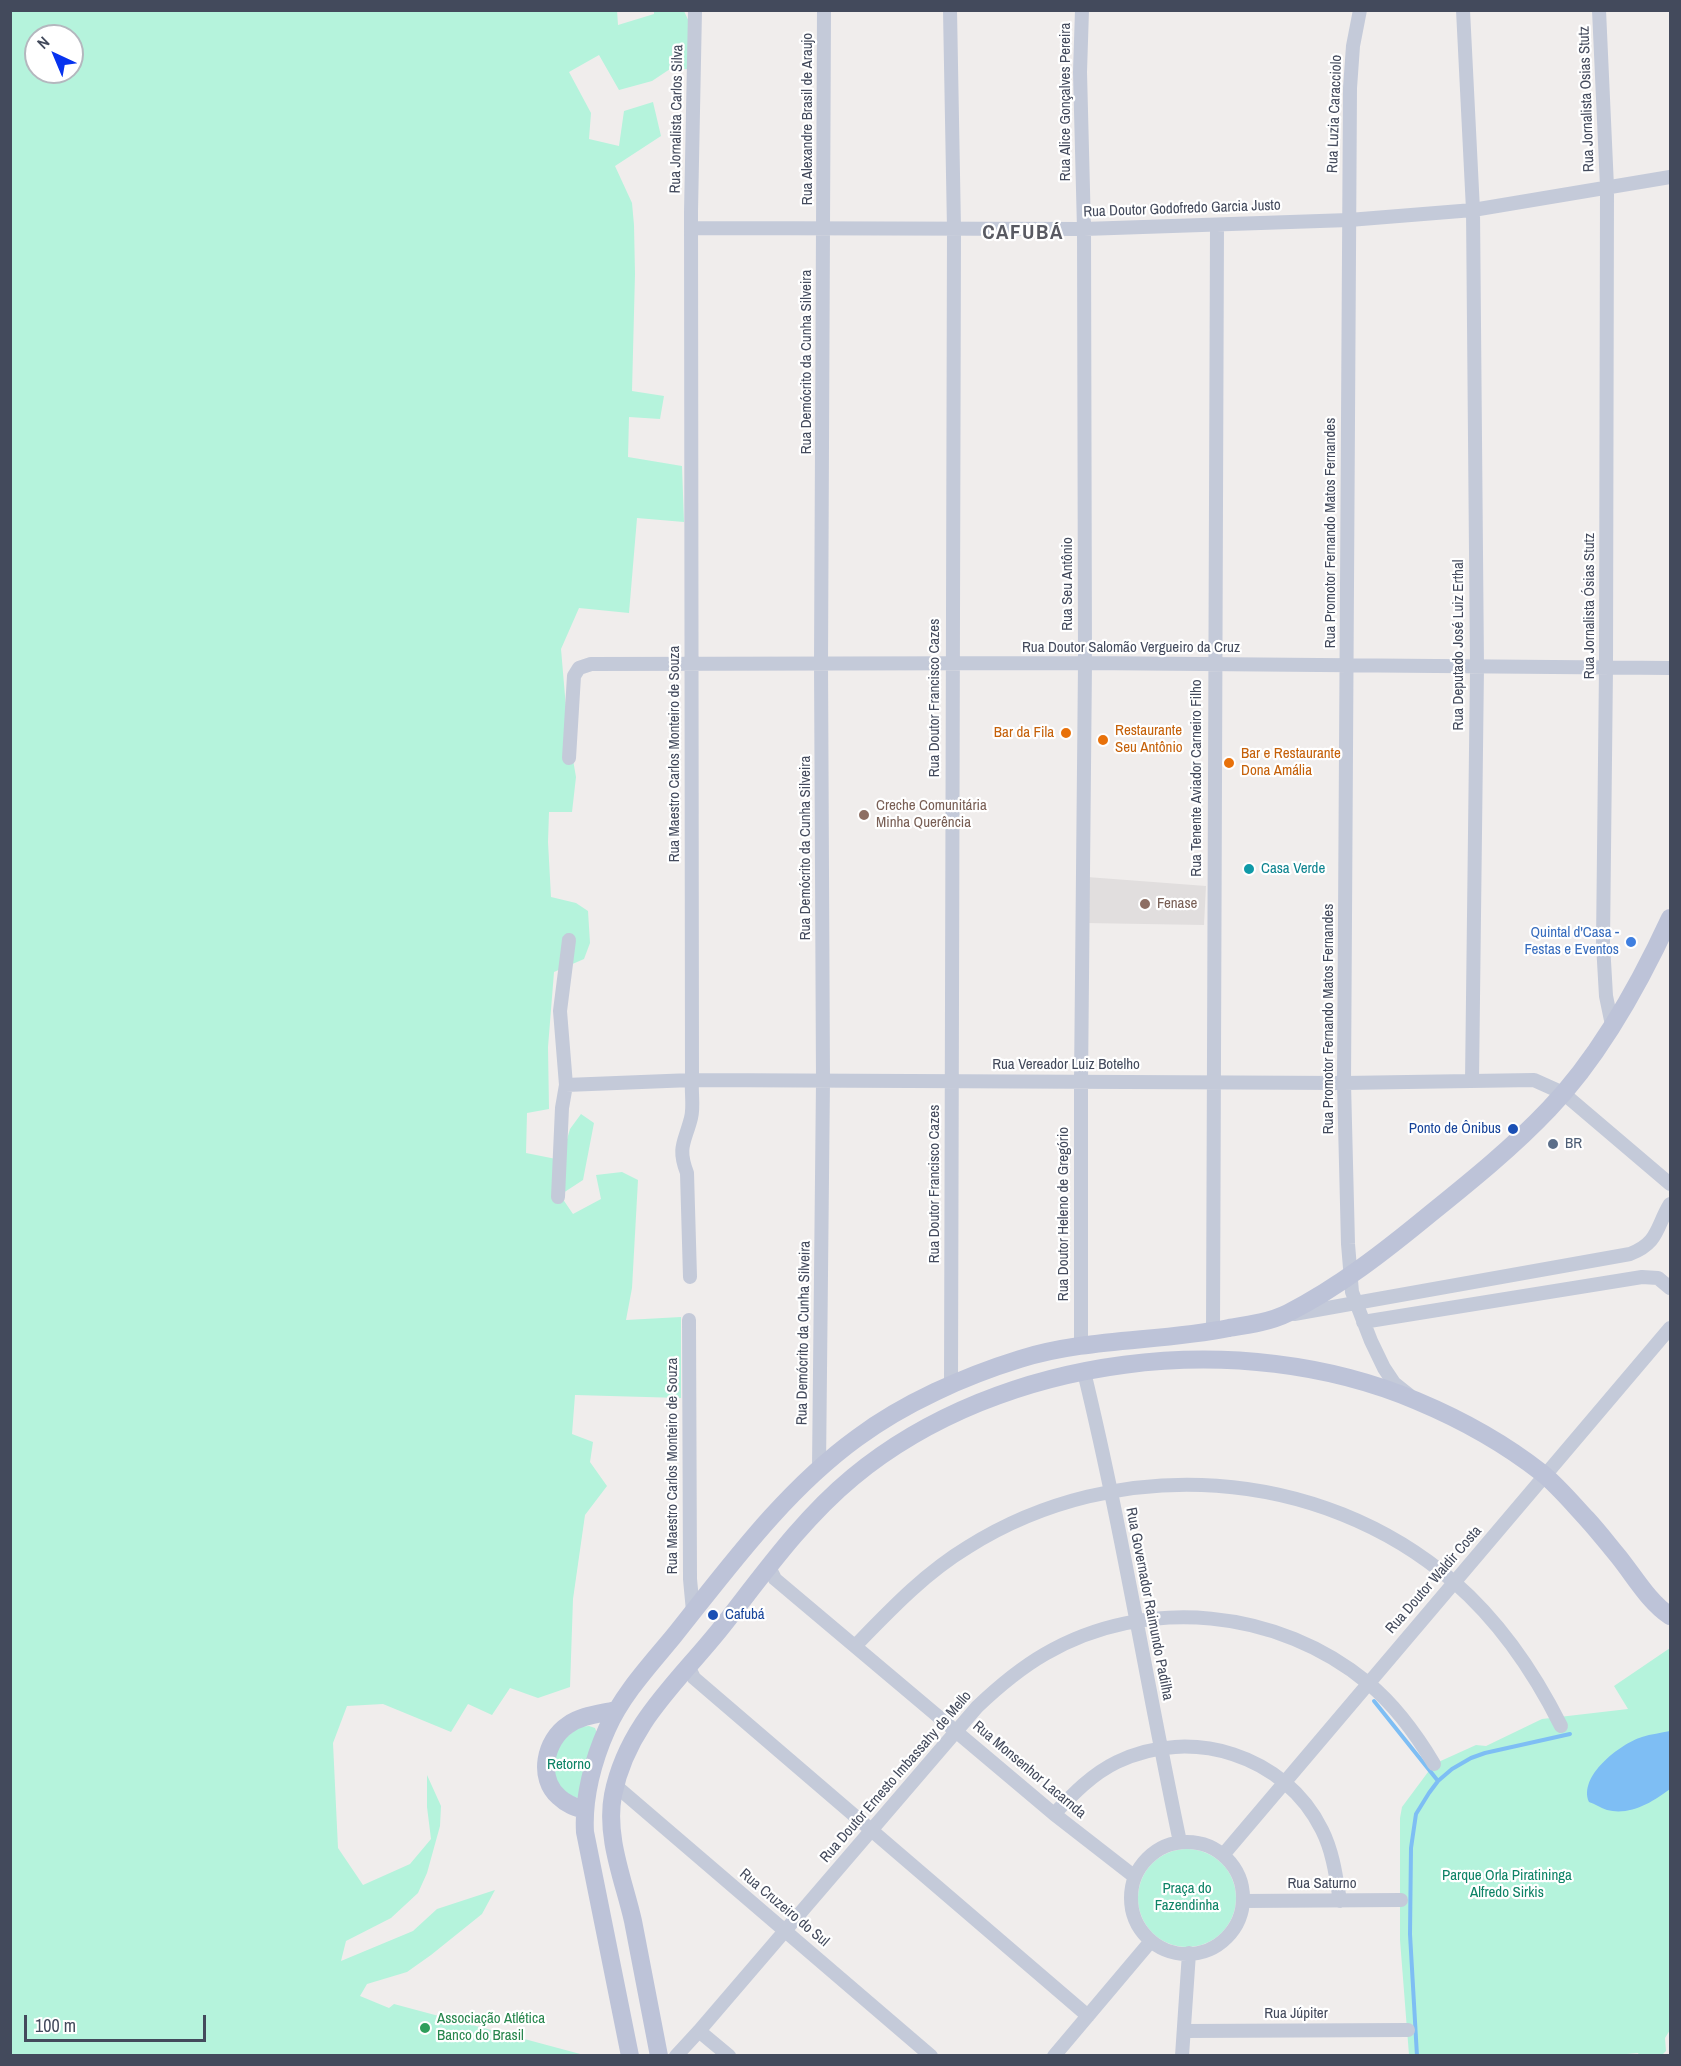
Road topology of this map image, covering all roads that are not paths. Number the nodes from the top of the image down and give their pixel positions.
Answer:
1 (695, 10) edge
2 (824, 10) edge
3 (950, 10) edge
4 (1082, 10) edge
5 (1360, 10) edge
6 (1463, 10) edge
7 (1599, 10) edge
8 (1671, 177) edge
9 (1606, 187) junction
10 (1473, 210) junction
11 (1349, 220) junction
12 (1217, 225) junction
13 (825, 227) junction
14 (692, 228) junction
15 (954, 229) junction
16 (1084, 229) junction
17 (821, 663) junction
18 (1085, 663) junction
19 (692, 664) junction
20 (952, 664) junction
21 (1214, 665) junction
22 (1346, 665) junction
23 (1477, 667) junction
24 (1606, 667) junction
25 (1671, 668) edge
26 (569, 758) dead end
27 (1671, 918) edge
28 (569, 940) dead end
29 (1612, 1025) junction
30 (692, 1080) junction
31 (951, 1080) junction
32 (824, 1081) junction
33 (1472, 1081) junction
34 (1080, 1082) junction
35 (1213, 1082) junction
36 (1344, 1083) junction
37 (566, 1085) junction
38 (1563, 1093) junction
39 (1671, 1184) edge
40 (558, 1197) dead end
41 (1671, 1204) edge
42 (1351, 1275) junction
43 (690, 1276) dead end
44 (1666, 1284) edge
45 (1355, 1302) junction
46 (1282, 1317) junction
47 (689, 1320) dead end
48 (1363, 1322) junction
49 (1671, 1328) edge
50 (1213, 1331) junction
51 (1081, 1346) junction
52 (1084, 1372) junction
53 (951, 1383) junction
54 (1417, 1401) junction
55 (819, 1468) junction
56 (1545, 1476) junction
57 (1110, 1491) junction
58 (770, 1567) junction
59 (1454, 1582) junction
60 (693, 1611) junction
61 (1671, 1616) edge
62 (1137, 1621) junction
63 (856, 1646) junction
64 (690, 1666) junction
65 (1368, 1683) junction
66 (616, 1710) junction
67 (1561, 1726) dead end
68 (955, 1730) junction
69 (1160, 1748) junction
70 (1434, 1764) dead end
71 (1284, 1782) junction
72 (615, 1786) junction
73 (584, 1810) junction
74 (1054, 1814) junction
75 (870, 1830) junction
76 (1180, 1842) junction
77 (1223, 1855) junction
78 (1135, 1877) junction
79 (1340, 1900) junction
80 (1401, 1900) dead end
81 (1243, 1901) junction
82 (785, 1930) junction
83 (1151, 1941) junction
84 (1189, 1953) junction
85 (1088, 2016) junction
86 (1408, 2030) dead end
87 (699, 2031) junction
88 (1184, 2031) junction
89 (630, 2055) edge
90 (659, 2055) edge
91 (676, 2055) edge
92 (729, 2055) edge
93 (931, 2055) edge
94 (1054, 2055) edge
95 (1182, 2055) edge

1 - 14 street, Rua Jornalista Carlos Silva
2 - 13 street, Rua Alexandre Brasil de Araujo
3 - 15 street, Rua Doutor Francisco Cazes
4 - 16 street, Rua Alice Gonçalves Pereira
5 - 11 street, Rua Luzia Caracciolo
6 - 10 street, Rua Deputado José Luiz Erthal
7 - 9 street, Rua Jornalista Osias Stutz
8 - 9 street, Rua Doutor Godofredo Garcia Justo
9 - 10 street, Rua Doutor Godofredo Garcia Justo
9 - 24 street, Rua Jornalista Ósias Stutz
10 - 11 street, Rua Doutor Godofredo Garcia Justo
10 - 23 street, Rua Deputado José Luiz Erthal
11 - 12 street, Rua Doutor Godofredo Garcia Justo
11 - 22 street, Rua Promotor Fernando Matos Fernandes
12 - 16 street, Rua Doutor Godofredo Garcia Justo
12 - 21 street, Rua Tenente Aviador Carneiro Filho
13 - 14 street, Rua Doutor Godofredo Garcia Justo
13 - 15 street, Rua Doutor Godofredo Garcia Justo
13 - 17 street, Rua Demócrito da Cunha Silveira
14 - 19 street, Rua Maestro Carlos Monteiro de Souza
15 - 16 street, Rua Doutor Godofredo Garcia Justo
15 - 20 street, Rua Doutor Francisco Cazes
16 - 18 street, Rua Seu Antônio
17 - 19 street, Rua Doutor Salomão Vergueiro da Cruz
17 - 20 street, Rua Doutor Salomão Vergueiro da Cruz
17 - 32 street, Rua Demócrito da Cunha Silveira
18 - 20 street, Rua Doutor Salomão Vergueiro da Cruz
18 - 21 street, Rua Doutor Salomão Vergueiro da Cruz
18 - 34 street, Rua Seu Antônio
19 - 26 street, Rua Doutor Salomão Vergueiro da Cruz
19 - 30 street, Rua Maestro Carlos Monteiro de Souza
20 - 31 street, Rua Doutor Francisco Cazes
21 - 22 street, Rua Doutor Salomão Vergueiro da Cruz
21 - 35 street, Rua Tenente Aviador Carneiro Filho
22 - 23 street, Rua Doutor Salomão Vergueiro da Cruz
22 - 36 street, Rua Promotor Fernando Matos Fernandes
23 - 24 street, Rua Doutor Salomão Vergueiro da Cruz
23 - 33 street, Rua Deputado José Luiz Erthal
24 - 25 street, Rua Doutor Salomão Vergueiro da Cruz
24 - 29 street, Rua Jornalista Ósias Stutz
27 - 29 main road
28 - 37 street
29 - 38 main road
30 - 32 street, Rua Vereador Luiz Botelho
30 - 37 street, Rua Vereador Luiz Botelho
30 - 43 street, Rua Maestro Carlos Monteiro de Souza
31 - 32 street, Rua Vereador Luiz Botelho
31 - 34 street, Rua Vereador Luiz Botelho
31 - 53 street, Rua Doutor Francisco Cazes
32 - 55 street, Rua Demócrito da Cunha Silveira
33 - 36 street, Rua Vereador Luiz Botelho
33 - 38 street, Rua Vereador Luiz Botelho
34 - 35 street, Rua Vereador Luiz Botelho
34 - 51 street, Rua Doutor Heleno de Gregório
35 - 36 street, Rua Vereador Luiz Botelho
35 - 50 street, Rua Tenente Aviador Carneiro Filho
36 - 42 street, Rua Promotor Fernando Matos Fernandes
37 - 40 street
38 - 39 street, Rua Vereador Luiz Botelho
38 - 42 main road
41 - 45 street
42 - 45 street, Rua Promotor Fernando Matos Fernandes
42 - 46 main road
44 - 48 street
45 - 46 street
45 - 48 street, Rua Promotor Fernando Matos Fernandes
46 - 50 main road
47 - 60 street, Rua Maestro Carlos Monteiro de Souza
48 - 54 street, Rua Promotor Fernando Matos Fernandes
49 - 56 street, Rua Doutor Waldir Costa
50 - 51 main road
51 - 53 main road
52 - 54 main road
52 - 57 street, Rua Governador Raimundo Padilha
52 - 58 main road
53 - 55 main road
54 - 56 main road
55 - 60 main road
56 - 59 street, Rua Doutor Waldir Costa
56 - 61 main road
57 - 59 street
57 - 62 street, Rua Governador Raimundo Padilha
57 - 63 street
58 - 63 street, Rua Monsenhor Lacarnda
58 - 64 main road
59 - 65 street, Rua Doutor Waldir Costa
59 - 67 street
60 - 66 main road
62 - 65 street, Rua Doutor Ernesto Imbassahy de Mello
62 - 68 street, Rua Doutor Ernesto Imbassahy de Mello
62 - 69 street, Rua Governador Raimundo Padilha
63 - 68 street, Rua Monsenhor Lacarnda
64 - 72 main road
64 - 75 street
65 - 70 street, Rua Doutor Ernesto Imbassahy de Mello
65 - 71 street, Rua Doutor Waldir Costa
66 - 73 main road
66 - 73 main road
68 - 74 street, Rua Monsenhor Lacarnda
68 - 75 street, Rua Doutor Ernesto Imbassahy de Mello
69 - 71 street
69 - 74 street
69 - 76 street, Rua Governador Raimundo Padilha
71 - 77 street, Rua Doutor Waldir Costa
71 - 79 street
72 - 73 main road
72 - 82 street, Rua Cruzeiro do Sul
72 - 90 main road
73 - 89 main road
74 - 78 street, Rua Monsenhor Lacarnda
75 - 82 street, Rua Doutor Ernesto Imbassahy de Mello
75 - 85 street
76 - 77 street
76 - 78 street
77 - 81 street
78 - 83 street
79 - 80 street, Rua Saturno
79 - 81 street, Rua Saturno
81 - 84 street
82 - 87 street, Rua Doutor Ernesto Imbassahy de Mello
82 - 93 street, Rua Cruzeiro do Sul
83 - 84 street
83 - 85 street
84 - 88 street
85 - 94 street
86 - 88 street, Rua Júpiter
87 - 91 street, Rua Doutor Ernesto Imbassahy de Mello
87 - 92 street
88 - 95 street

